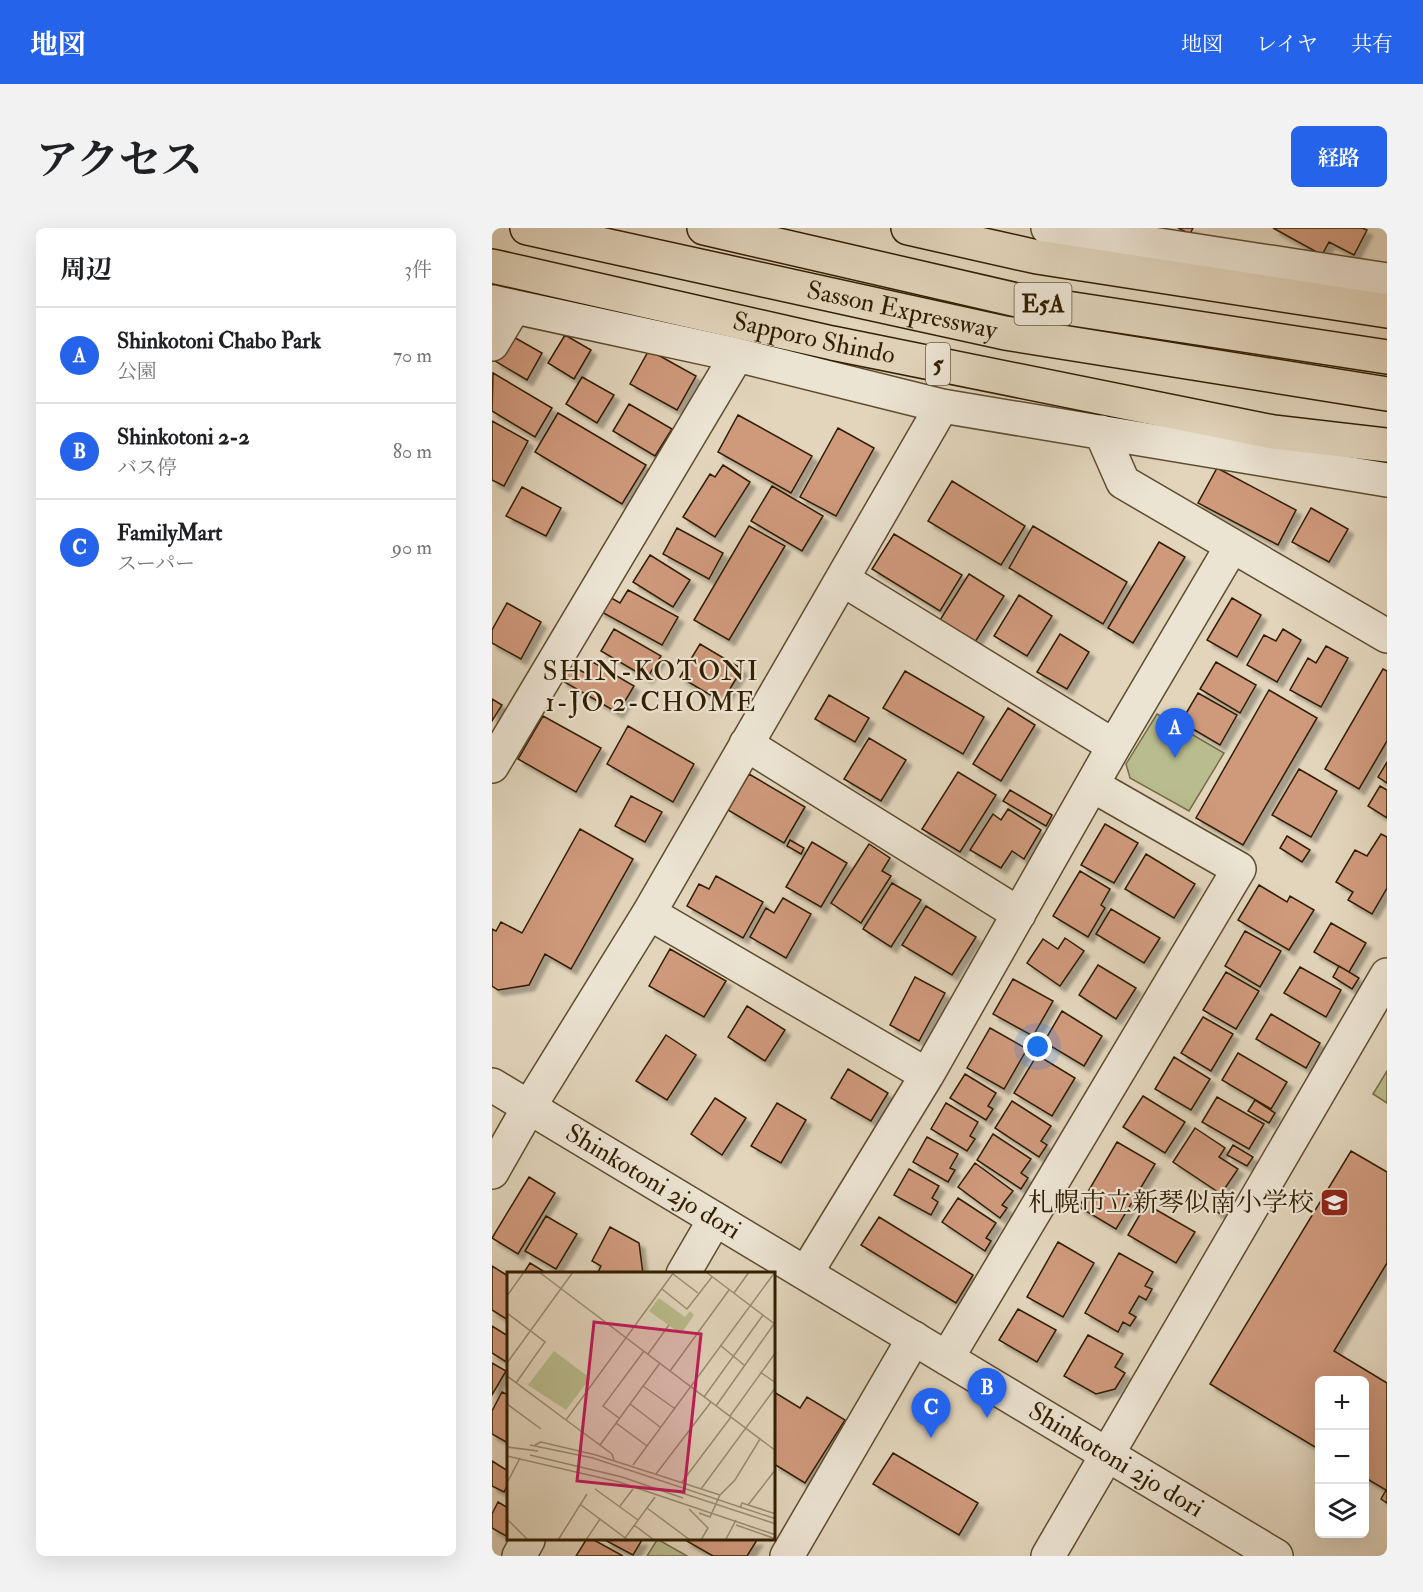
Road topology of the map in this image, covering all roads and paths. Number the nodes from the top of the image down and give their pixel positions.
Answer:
1 (527, 228) edge
2 (704, 228) edge
3 (908, 228) edge
4 (1047, 228) edge
5 (492, 266) edge
6 (1387, 280) edge
7 (503, 305) edge
8 (1387, 311) edge
9 (492, 344) edge
10 (737, 356) junction
11 (1387, 357) edge
12 (1387, 394) edge
13 (942, 406) junction
14 (1101, 432) junction
15 (1387, 445) edge
16 (1387, 480) edge
17 (1232, 546) junction
18 (842, 579) junction
19 (1387, 636) edge
20 (747, 744) junction
21 (1114, 746) junction
22 (492, 766) edge
23 (1092, 785) junction
24 (649, 913) junction
25 (1019, 914) junction
26 (1387, 975) edge
27 (927, 1075) junction
28 (492, 1085) edge
29 (529, 1107) junction
30 (492, 1172) edge
31 (715, 1219) junction
32 (684, 1272) edge
33 (806, 1273) junction
34 (914, 1338) junction
35 (947, 1358) junction
36 (1107, 1454) junction
37 (527, 1541) edge
38 (519, 1556) edge
39 (787, 1556) edge
40 (1048, 1556) edge
41 (1276, 1556) edge

1 - 12 highway, Sasson Expressway / E5A
2 - 11 highway, Sasson Expressway / E5A
3 - 8 highway
4 - 6 street
5 - 15 highway, Sapporo Shindo / 5
7 - 9 street
7 - 10 street
10 - 13 street
10 - 22 street
13 - 14 street
13 - 18 street
14 - 16 street
14 - 17 street
17 - 19 street
17 - 21 street
18 - 20 street
18 - 21 street
20 - 24 street
20 - 25 street
21 - 23 street
23 - 25 street
23 - 35 street
24 - 27 street
24 - 29 street
25 - 27 street
26 - 36 street
27 - 33 street
28 - 29 street, Shinkotoni 2jo dori
29 - 30 street
29 - 31 street, Shinkotoni 2jo dori
31 - 32 street
31 - 33 street, Shinkotoni 2jo dori
33 - 34 street, Shinkotoni 2jo dori
34 - 35 street, Shinkotoni 2jo dori
34 - 39 street
35 - 36 street, Shinkotoni 2jo dori
36 - 40 street
36 - 41 street, Shinkotoni 2jo dori
37 - 38 street

